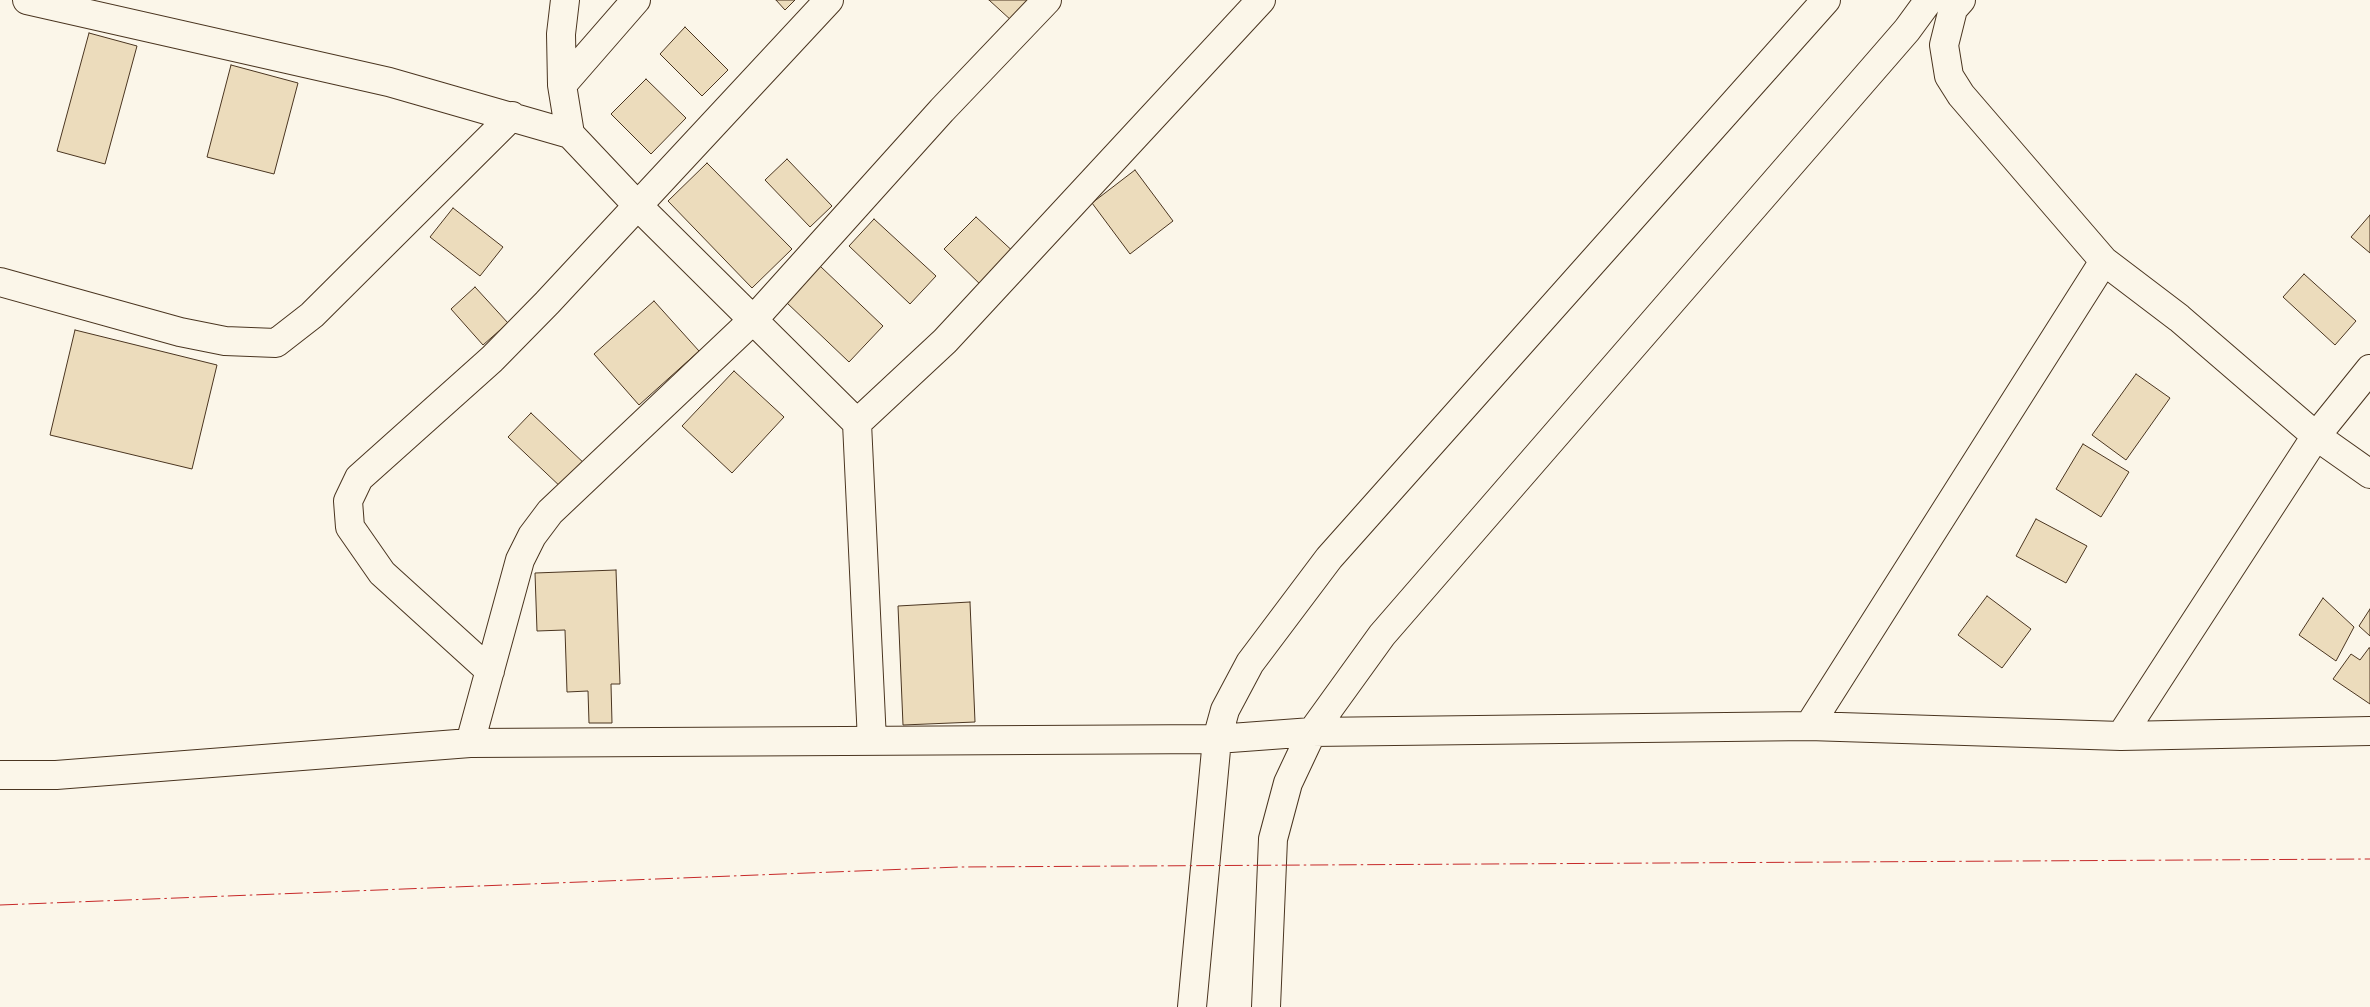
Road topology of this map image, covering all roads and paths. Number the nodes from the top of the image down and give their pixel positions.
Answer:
1 (27, 0) edge
2 (565, 0) edge
3 (636, 0) edge
4 (829, 0) edge
5 (1047, 0) edge
6 (1261, 0) edge
7 (1826, 0) edge
8 (1929, 0) edge
9 (1961, 0) edge
10 (562, 85) junction
11 (512, 116) junction
12 (570, 134) junction
13 (637, 205) junction
14 (2104, 261) junction
15 (0, 282) edge
16 (754, 319) junction
17 (2370, 369) edge
18 (857, 423) junction
19 (2316, 436) junction
20 (2370, 474) edge
21 (490, 671) junction
22 (1809, 726) junction
23 (1312, 732) junction
24 (2370, 732) edge
25 (2121, 736) junction
26 (1217, 739) junction
27 (872, 741) junction
28 (470, 743) junction
29 (0, 775) edge
30 (1192, 1007) edge
31 (1266, 1007) edge

1 - 11 street
2 - 10 street
3 - 10 street
4 - 13 street
5 - 16 street
6 - 18 street
7 - 26 street
8 - 23 street
9 - 14 street
10 - 12 street
11 - 12 street
11 - 15 street
12 - 13 street
13 - 16 street
13 - 21 street
14 - 19 street
14 - 22 street
16 - 18 street
16 - 21 street
17 - 19 street
18 - 27 street
19 - 20 street
19 - 25 street
21 - 28 street
22 - 23 street
22 - 25 street
23 - 26 street
23 - 31 street
24 - 25 street
26 - 27 street
26 - 30 street
27 - 28 street
28 - 29 street

